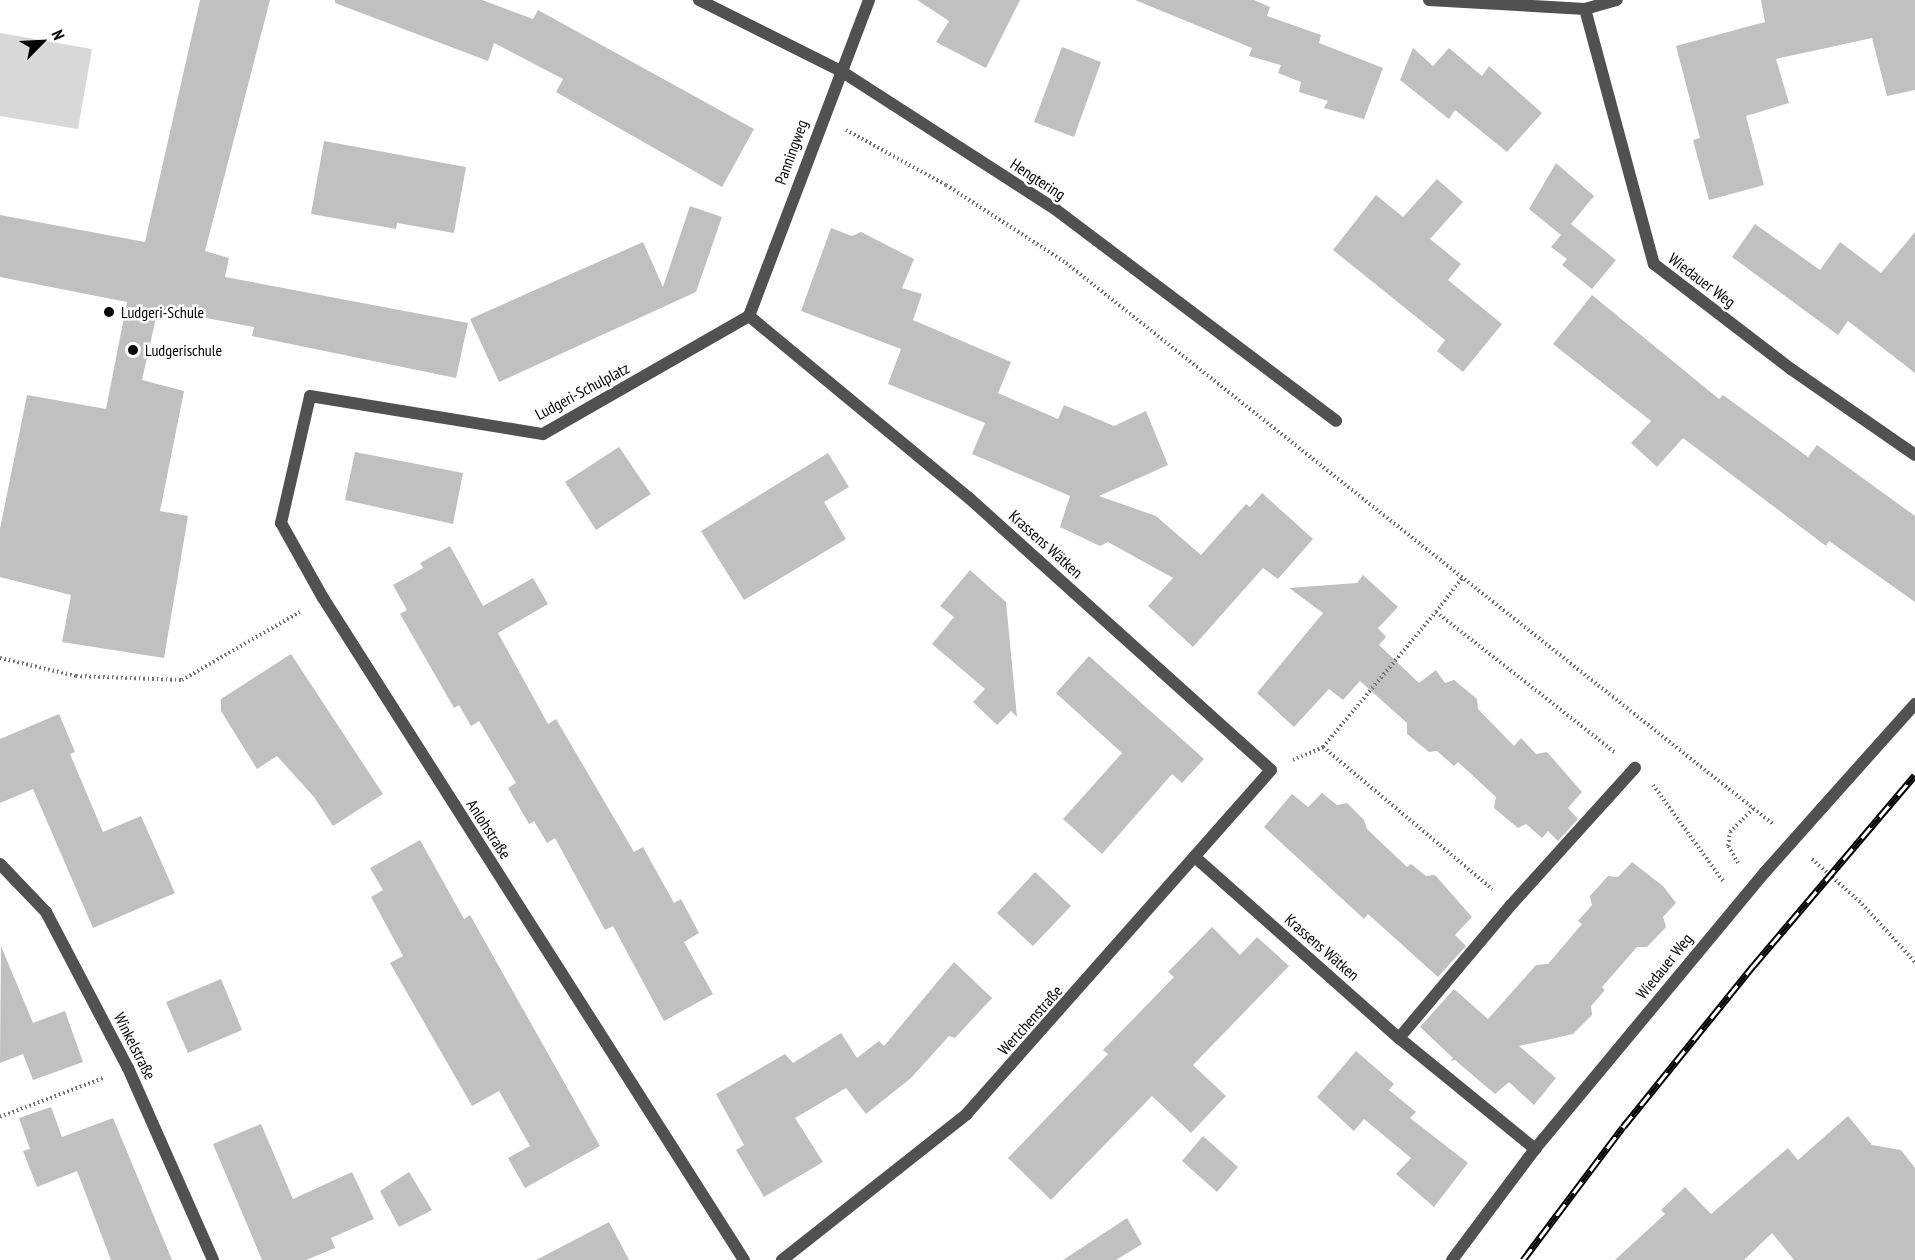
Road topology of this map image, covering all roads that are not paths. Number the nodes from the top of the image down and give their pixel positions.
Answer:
1 (699, 0) edge
2 (869, 0) edge
3 (1429, 0) edge
4 (1617, 0) edge
5 (1585, 9) junction
6 (841, 71) junction
7 (749, 316) junction
8 (310, 396) joint
9 (1336, 421) dead end
10 (1915, 455) edge
11 (1915, 704) edge
12 (1635, 768) road end
13 (1271, 770) joint
14 (1196, 858) junction
15 (0, 864) edge
16 (1399, 1038) junction
17 (1535, 1149) junction
18 (213, 1260) edge
19 (744, 1260) edge
20 (782, 1260) edge
21 (1452, 1260) edge

1 - 6 street, Hengtering
2 - 6 street, Panningweg
3 - 5 street
4 - 5 street
5 - 10 street, Wiedauer Weg
6 - 7 street, Panningweg
6 - 9 street, Hengtering
7 - 8 street, Ludgeri-Schulplatz
7 - 13 street, Krassens Wätken
8 - 19 street, Anlohstraße
11 - 17 street, Wiedauer Weg, bridge
12 - 16 street
13 - 14 street, Wertchenstraße
14 - 16 street, Krassens Wätken
14 - 20 street, Wertchenstraße
15 - 18 street, Winkelstraße
16 - 17 street, Krassens Wätken
17 - 21 street, Wiedauer Weg

